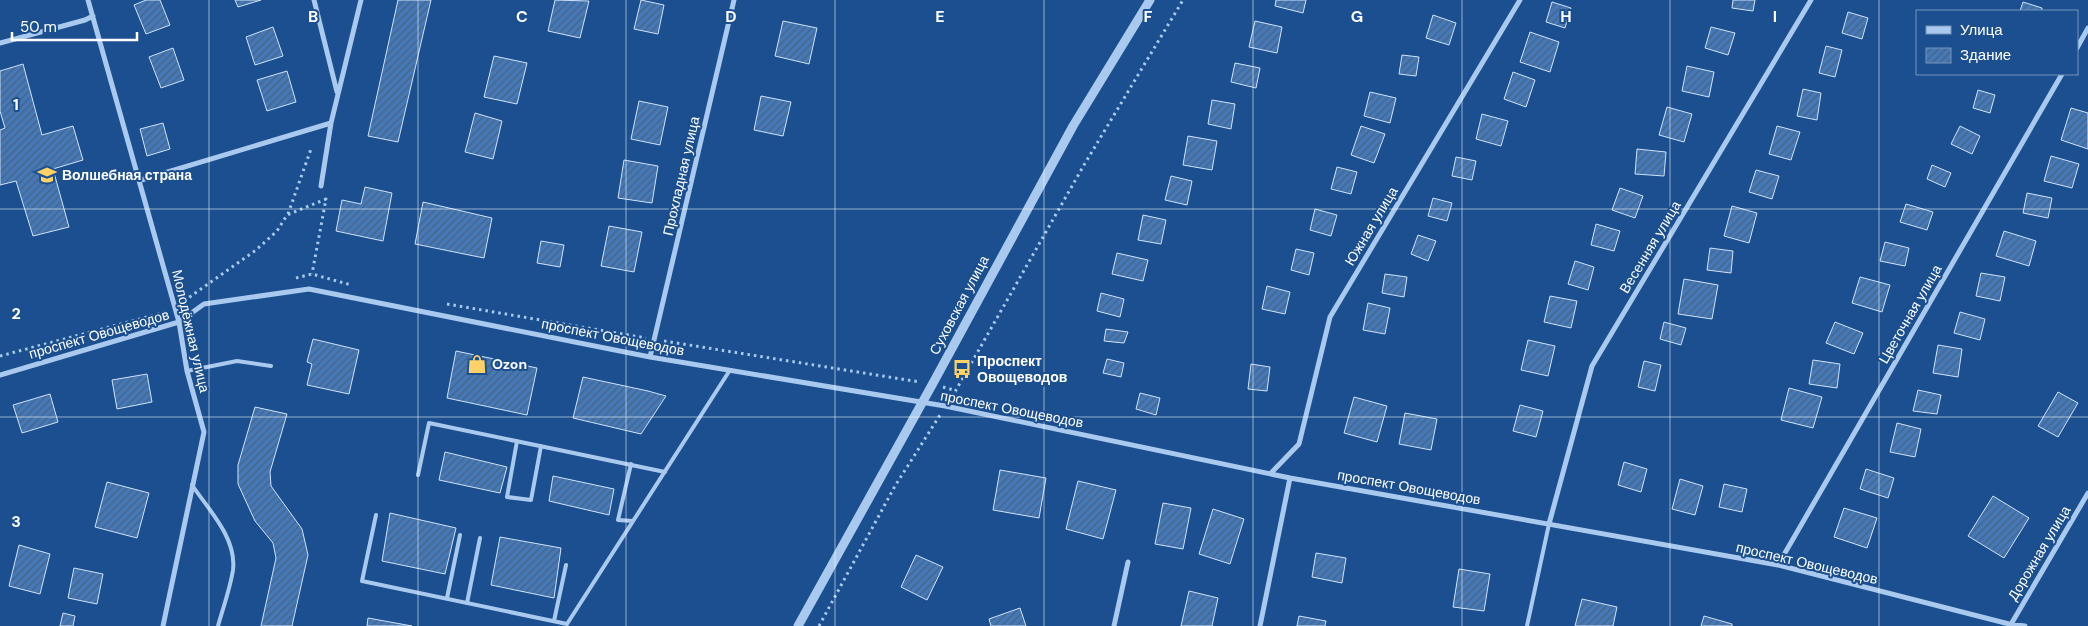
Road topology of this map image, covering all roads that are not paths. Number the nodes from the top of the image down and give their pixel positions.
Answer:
1 (88, 0) edge
2 (314, 0) edge
3 (360, 0) edge
4 (734, 0) edge
5 (1150, 0) edge
6 (1520, 0) edge
7 (1811, 0) edge
8 (93, 16) junction
9 (2088, 28) edge
10 (0, 43) edge
11 (2078, 46) edge
12 (2061, 75) edge
13 (338, 92) junction
14 (331, 123) junction
15 (140, 180) junction
16 (321, 186) dead end
17 (180, 322) junction
18 (650, 357) junction
19 (271, 366) dead end
20 (730, 370) junction
21 (187, 371) junction
22 (0, 375) edge
23 (923, 402) junction
24 (517, 441) junction
25 (541, 446) junction
26 (631, 464) junction
27 (665, 472) junction
28 (1271, 473) junction
29 (418, 475) dead end
30 (1290, 478) junction
31 (192, 485) junction
32 (2088, 493) edge
33 (376, 515) dead end
34 (634, 520) junction
35 (1549, 524) junction
36 (460, 535) dead end
37 (480, 538) dead end
38 (1128, 562) dead end
39 (566, 564) dead end
40 (1778, 565) junction
41 (447, 598) junction
42 (467, 603) junction
43 (554, 620) junction
44 (2010, 625) edge
45 (163, 626) edge
46 (218, 626) edge
47 (798, 626) edge
48 (1114, 626) edge
49 (1260, 626) edge
50 (1526, 626) edge
51 (2025, 626) edge

1 - 8 street, Молодёжная улица
2 - 13 street
3 - 13 street
4 - 18 street, Прохладная улица
5 - 23 street, Суховская улица
6 - 28 street, Южная улица
7 - 35 street, Весенняя улица
8 - 10 street
8 - 15 street, Молодёжная улица
9 - 11 street
12 - 40 street, Цветочная улица
13 - 14 street
14 - 15 street
14 - 16 street
15 - 17 street, Молодёжная улица
17 - 18 street, проспект Овощеводов
17 - 21 street, Молодёжная улица
17 - 22 street, проспект Овощеводов
18 - 20 street, проспект Овощеводов
19 - 21 lane
20 - 23 street, проспект Овощеводов
20 - 27 lane
21 - 31 street, Молодёжная улица
23 - 28 street, проспект Овощеводов
23 - 47 street, Суховская улица
24 - 25 lane
24 - 25 lane
24 - 29 lane
25 - 26 lane
26 - 27 lane
26 - 34 lane
27 - 34 lane
28 - 30 street, проспект Овощеводов
30 - 35 street, проспект Овощеводов
30 - 49 street
31 - 45 street, Молодёжная улица
31 - 46 lane
32 - 44 street, Дорожная улица
33 - 41 lane
34 - 43 lane
35 - 40 street, проспект Овощеводов
35 - 50 lane
36 - 41 lane
37 - 42 lane
38 - 48 street
39 - 43 lane
40 - 44 street, проспект Овощеводов
41 - 42 lane
42 - 43 lane
44 - 51 street, проспект Овощеводов

